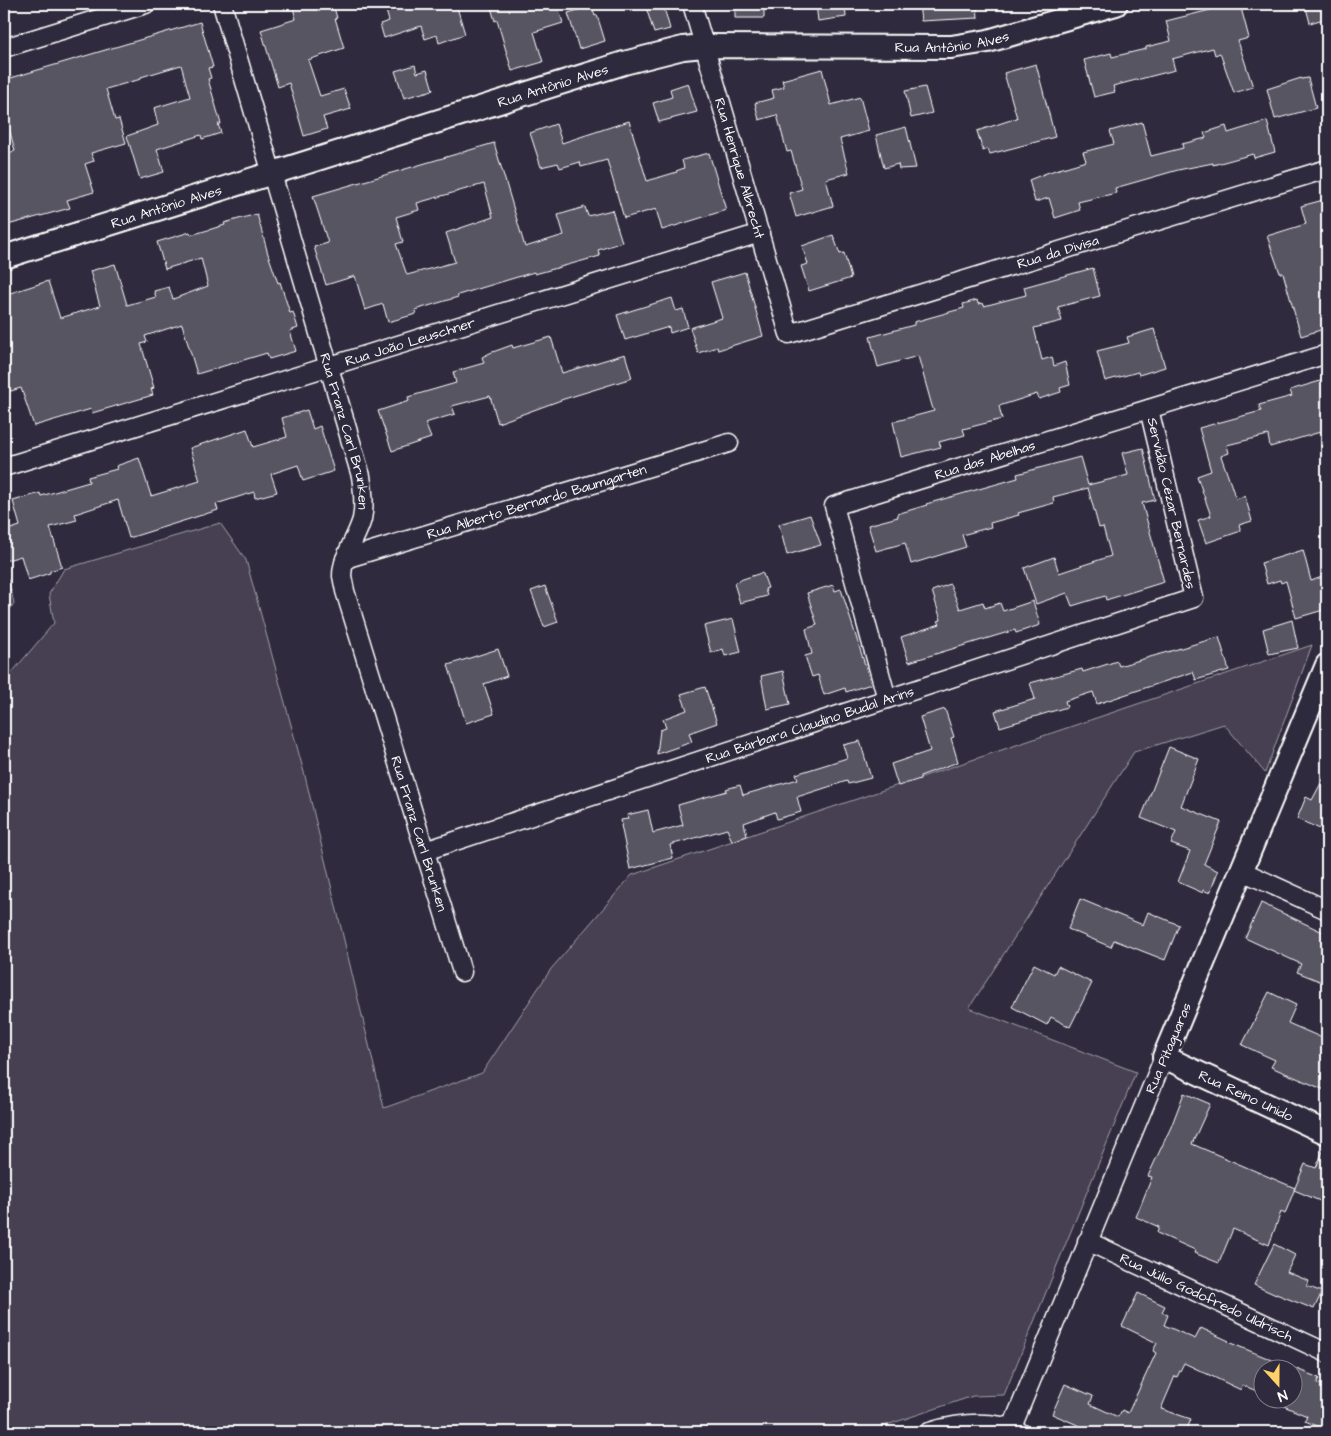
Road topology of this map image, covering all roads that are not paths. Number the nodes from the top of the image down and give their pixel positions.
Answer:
1 (146, 4) edge
2 (222, 4) edge
3 (692, 4) edge
4 (1116, 4) edge
5 (704, 46) junction
6 (4, 48) edge
7 (1327, 169) edge
8 (272, 173) junction
9 (760, 233) junction
10 (4, 256) edge
11 (789, 334) joint
12 (1327, 354) edge
13 (330, 366) junction
14 (1149, 409) junction
15 (729, 443) dead end
16 (4, 468) edge
17 (345, 559) junction
18 (1194, 598) joint
19 (1325, 674) edge
20 (887, 699) junction
21 (425, 851) junction
22 (1242, 871) junction
23 (1327, 910) edge
24 (462, 972) dead end
25 (1164, 1057) junction
26 (1327, 1133) edge
27 (1087, 1241) junction
28 (1327, 1353) edge
29 (1014, 1431) edge
30 (929, 1432) edge

1 - 6 street
2 - 8 street, Rua Franz Carl Brunken
3 - 5 street, Rua Henrique Albrecht
4 - 5 street, Rua Antônio Alves
5 - 8 street, Rua Antônio Alves
5 - 9 street, Rua Henrique Albrecht
7 - 11 street, Rua da Divisa
8 - 10 street, Rua Antônio Alves
8 - 13 street, Rua Franz Carl Brunken
9 - 11 street, Rua Henrique Albrecht
9 - 13 street, Rua João Leuschner
12 - 14 street, Rua das Abelhas
13 - 16 street, Rua João Leuschner
13 - 17 street, Rua Franz Carl Brunken
14 - 18 street, Servidão Cézar Bernardes
14 - 20 street, Rua das Abelhas
15 - 17 street, Rua Alberto Bernardo Baumgarten
17 - 21 street, Rua Franz Carl Brunken
18 - 20 street, Rua Bárbara Claudino Budal Arins
19 - 22 street, Rua Pitaguaras
20 - 21 street, Rua Bárbara Claudino Budal Arins
21 - 24 street, Rua Franz Carl Brunken
22 - 23 street
22 - 25 street, Rua Pitaguaras
25 - 26 street, Rua Reino Unido
25 - 27 street, Rua Pitaguaras
27 - 28 street, Rua Júlio Godofredo Uldrisch
27 - 29 street, Rua Pitaguaras
29 - 30 street

